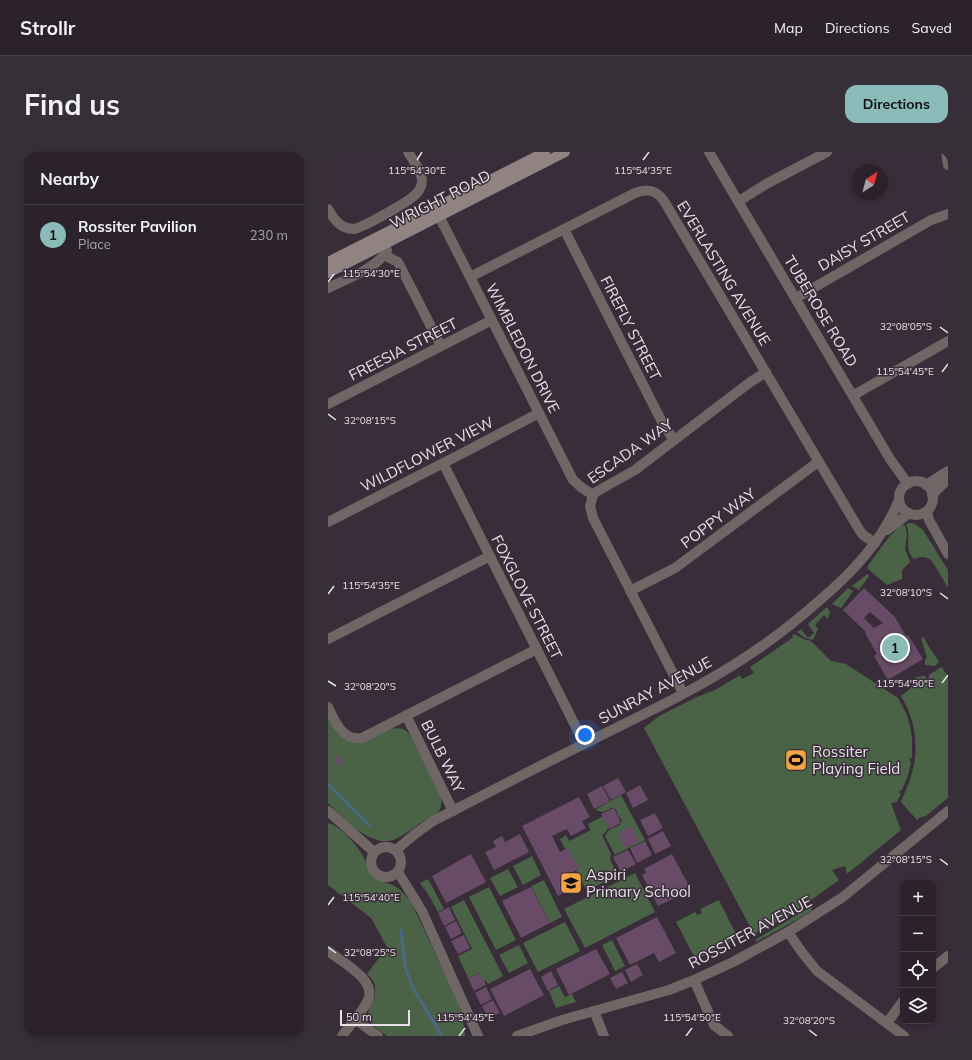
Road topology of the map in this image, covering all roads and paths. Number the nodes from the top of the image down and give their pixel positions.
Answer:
1 (408, 152) edge
2 (545, 152) edge
3 (565, 152) edge
4 (709, 152) edge
5 (827, 152) edge
6 (946, 152) edge
7 (532, 155) edge
8 (948, 165) edge
9 (739, 201) junction
10 (328, 209) edge
11 (437, 212) junction
12 (948, 214) edge
13 (564, 229) junction
14 (388, 242) junction
15 (384, 255) junction
16 (328, 262) edge
17 (328, 273) edge
18 (470, 277) junction
19 (328, 288) edge
20 (796, 298) junction
21 (492, 320) junction
22 (948, 341) edge
23 (441, 346) junction
24 (766, 372) junction
25 (854, 395) junction
26 (328, 404) edge
27 (539, 413) junction
28 (673, 439) junction
29 (818, 462) junction
30 (443, 463) junction
31 (948, 471) edge
32 (948, 478) edge
33 (908, 484) junction
34 (926, 485) junction
35 (593, 495) junction
36 (932, 495) junction
37 (899, 500) junction
38 (927, 511) junction
39 (909, 513) junction
40 (328, 522) edge
41 (882, 534) junction
42 (875, 543) junction
43 (948, 554) edge
44 (490, 556) junction
45 (630, 591) junction
46 (328, 639) edge
47 (537, 649) junction
48 (683, 693) junction
49 (328, 707) edge
50 (406, 715) junction
51 (584, 743) junction
52 (948, 810) edge
53 (328, 811) edge
54 (453, 811) junction
55 (396, 850) junction
56 (374, 852) junction
57 (398, 872) junction
58 (788, 932) junction
59 (328, 952) edge
60 (948, 956) edge
61 (936, 966) edge
62 (694, 980) junction
63 (900, 1005) edge
64 (594, 1011) junction
65 (355, 1019) junction
66 (887, 1023) junction
67 (342, 1036) edge
68 (378, 1036) edge
69 (478, 1036) edge
70 (517, 1036) edge
71 (604, 1036) edge
72 (728, 1036) edge
73 (904, 1036) edge

1 - 10 street
2 - 7 main road, WRIGHT ROAD
3 - 11 main road, WRIGHT ROAD
4 - 9 street, TUBEROSE ROAD
5 - 9 street
6 - 8 street
7 - 11 main road, WRIGHT ROAD
9 - 20 street, TUBEROSE ROAD
11 - 14 main road, WRIGHT ROAD
11 - 16 main road, WRIGHT ROAD
11 - 18 street, WIMBLEDON DRIVE
12 - 20 street, DAISY STREET
13 - 18 street, EVERLASTING AVENUE
13 - 24 street, EVERLASTING AVENUE
13 - 28 street, FIREFLY STREET
14 - 15 street
14 - 17 main road, WRIGHT ROAD
15 - 19 street
15 - 23 street
18 - 21 street, WIMBLEDON DRIVE
20 - 25 street, TUBEROSE ROAD
21 - 23 street, FREESIA STREET
21 - 27 street, WIMBLEDON DRIVE
22 - 25 street
23 - 26 street, FREESIA STREET
24 - 28 street, ESCADA WAY
24 - 29 street, EVERLASTING AVENUE
25 - 33 street, TUBEROSE ROAD
27 - 30 street, WILDFLOWER VIEW
27 - 35 street, WIMBLEDON DRIVE
28 - 35 street, ESCADA WAY
29 - 42 street, EVERLASTING AVENUE
29 - 45 street, POPPY WAY
30 - 40 street, WILDFLOWER VIEW
30 - 44 street, FOXGLOVE STREET
31 - 34 street
32 - 36 street
33 - 34 street
33 - 37 street
34 - 36 street
35 - 45 street, ESCADA WAY
36 - 38 street
37 - 39 street
37 - 41 street, SUNRAY AVENUE
38 - 39 street
38 - 43 street
39 - 41 street, SUNRAY AVENUE
41 - 42 street, SUNRAY AVENUE
42 - 48 street, SUNRAY AVENUE
44 - 46 street
44 - 47 street, FOXGLOVE STREET
45 - 48 street, ESCADA WAY
47 - 50 street
47 - 51 street, FOXGLOVE STREET
48 - 51 street, SUNRAY AVENUE
49 - 50 street
50 - 54 street, BULB WAY
51 - 54 street, SUNRAY AVENUE
52 - 58 street, ROSSITER AVENUE
53 - 56 street
54 - 55 street, SUNRAY AVENUE
55 - 56 street
55 - 57 street
56 - 57 street
57 - 69 street
58 - 62 street, ROSSITER AVENUE
58 - 66 street
59 - 65 street
60 - 61 street
62 - 64 street, ROSSITER AVENUE
62 - 72 street
63 - 66 street
64 - 70 street, ROSSITER AVENUE
64 - 71 street
65 - 67 street
65 - 68 street
66 - 73 street

